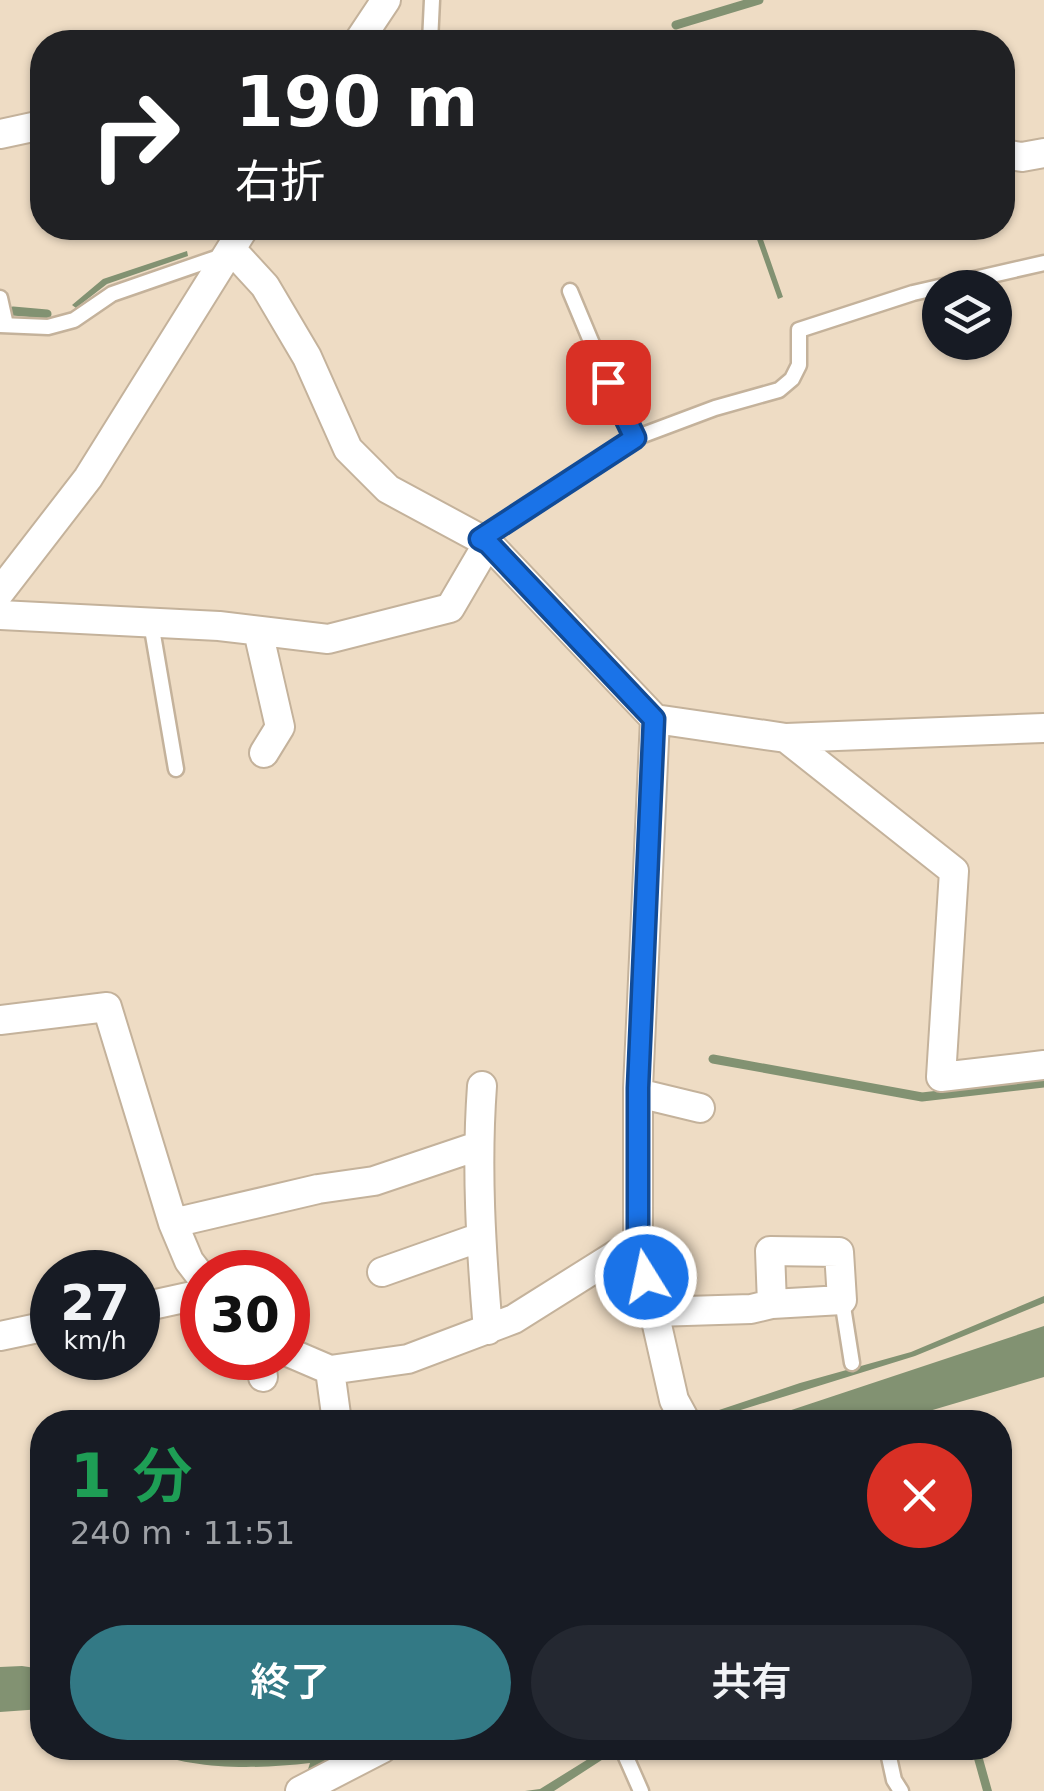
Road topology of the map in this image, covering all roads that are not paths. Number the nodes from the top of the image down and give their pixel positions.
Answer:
1 (386, 0) edge
2 (432, 0) edge
3 (366, 30) edge
4 (431, 30) edge
5 (30, 128) edge
6 (0, 134) edge
7 (1044, 153) edge
8 (1015, 157) edge
9 (234, 243) edge
10 (1044, 264) edge
11 (570, 291) dead end
12 (0, 298) edge
13 (3, 325) edge
14 (635, 438) junction
15 (484, 541) junction
16 (0, 592) edge
17 (0, 615) edge
18 (151, 622) junction
19 (258, 631) junction
20 (654, 719) junction
21 (1044, 728) edge
22 (786, 738) junction
23 (264, 753) dead end
24 (176, 769) dead end
25 (0, 1020) edge
26 (1044, 1065) edge
27 (482, 1086) dead end
28 (638, 1093) junction
29 (700, 1108) dead end
30 (478, 1146) junction
31 (173, 1222) junction
32 (480, 1238) junction
33 (638, 1242) junction
34 (184, 1250) edge
35 (382, 1272) dead end
36 (842, 1300) junction
37 (772, 1304) junction
38 (654, 1312) junction
39 (30, 1330) edge
40 (488, 1330) junction
41 (0, 1336) edge
42 (310, 1361) edge
43 (852, 1363) dead end
44 (330, 1370) junction
45 (335, 1410) edge
46 (679, 1410) edge
47 (370, 1760) edge
48 (627, 1760) edge
49 (890, 1760) edge
50 (347, 1782) edge
51 (300, 1791) edge
52 (641, 1791) edge
53 (901, 1791) edge

1 - 3 street
2 - 4 lane
5 - 6 street
7 - 8 street
9 - 13 lane
9 - 15 street
9 - 16 street
10 - 14 lane
11 - 14 lane
12 - 13 lane
14 - 15 lane
15 - 19 street
15 - 20 street
17 - 18 street
18 - 19 street
18 - 24 lane
19 - 23 street
20 - 22 street
20 - 28 street
21 - 22 street
22 - 26 street
25 - 31 street
27 - 30 street
28 - 29 street
28 - 33 street
30 - 31 street
30 - 32 street
31 - 34 street
32 - 35 street
32 - 40 street
33 - 38 street
33 - 40 street
36 - 37 street
36 - 37 street
36 - 43 lane
37 - 38 street
38 - 46 street
39 - 41 street
40 - 44 street
42 - 44 street
44 - 45 street
47 - 50 street
48 - 52 lane
49 - 53 lane
50 - 51 street

